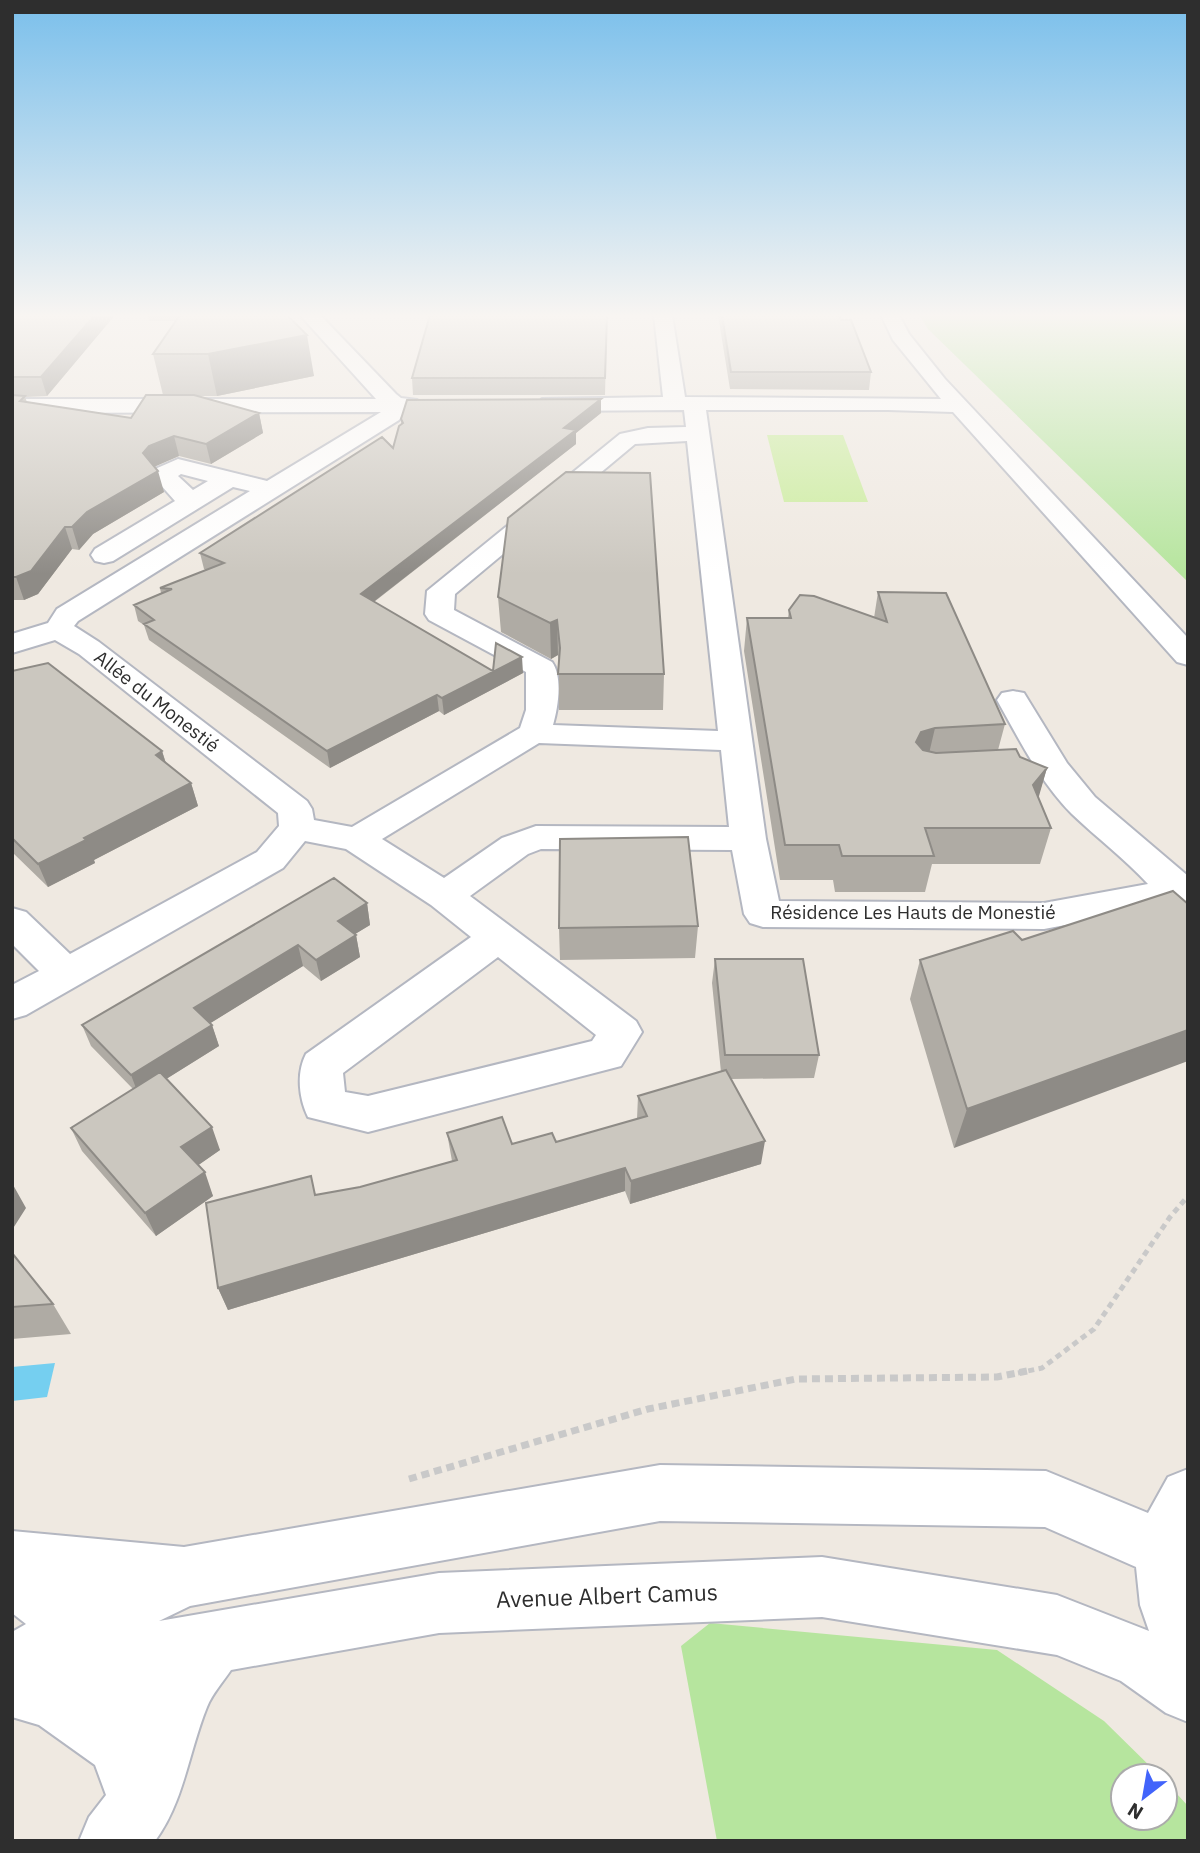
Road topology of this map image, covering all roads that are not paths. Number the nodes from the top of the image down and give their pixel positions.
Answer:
1 (396, 401) edge
2 (685, 401) edge
3 (891, 401) edge
4 (956, 401) edge
5 (887, 403) junction
6 (536, 404) edge
7 (410, 405) junction
8 (12, 406) edge
9 (960, 406) junction
10 (688, 414) junction
11 (229, 479) junction
12 (270, 489) junction
13 (190, 502) junction
14 (104, 555) dead end
15 (28, 637) edge
16 (1188, 656) edge
17 (1013, 700) dead end
18 (534, 733) junction
19 (736, 741) junction
20 (298, 828) junction
21 (357, 839) junction
22 (748, 839) junction
23 (1182, 890) edge
24 (444, 896) junction
25 (12, 921) edge
26 (498, 937) junction
27 (65, 973) junction
28 (12, 1004) edge
29 (1188, 1497) edge
30 (1165, 1550) junction
31 (12, 1560) edge
32 (12, 1574) edge
33 (184, 1577) junction
34 (214, 1641) junction
35 (89, 1645) junction
36 (1188, 1651) edge
37 (14, 1671) edge
38 (1188, 1691) edge
39 (119, 1743) junction
40 (127, 1822) edge

1 - 7 street
2 - 10 street, Résidence Les Hauts de Monestié
3 - 5 street
4 - 9 street
5 - 9 street
5 - 10 street
6 - 10 street
7 - 8 street
7 - 12 street, Allée du Monestié
9 - 16 street
10 - 18 street
10 - 19 street, Résidence Les Hauts de Monestié
11 - 12 street
11 - 13 street
11 - 13 street
12 - 15 street, Allée du Monestié
13 - 14 street
15 - 20 street, Allée du Monestié
17 - 23 street, Résidence Les Hauts de Monestié
18 - 19 street
18 - 21 street
19 - 22 street, Résidence Les Hauts de Monestié
20 - 21 street
20 - 27 street
21 - 24 street
22 - 23 street, Résidence Les Hauts de Monestié
22 - 24 street
24 - 26 street
25 - 27 street
26 - 26 street
27 - 28 street
29 - 30 street
30 - 33 street
30 - 36 street
31 - 33 street
32 - 35 street
33 - 35 street
34 - 35 street, Avenue Albert Camus
34 - 38 street, Avenue Albert Camus
34 - 40 street
35 - 37 street, Avenue Albert Camus
35 - 39 street
37 - 39 street
39 - 40 street

